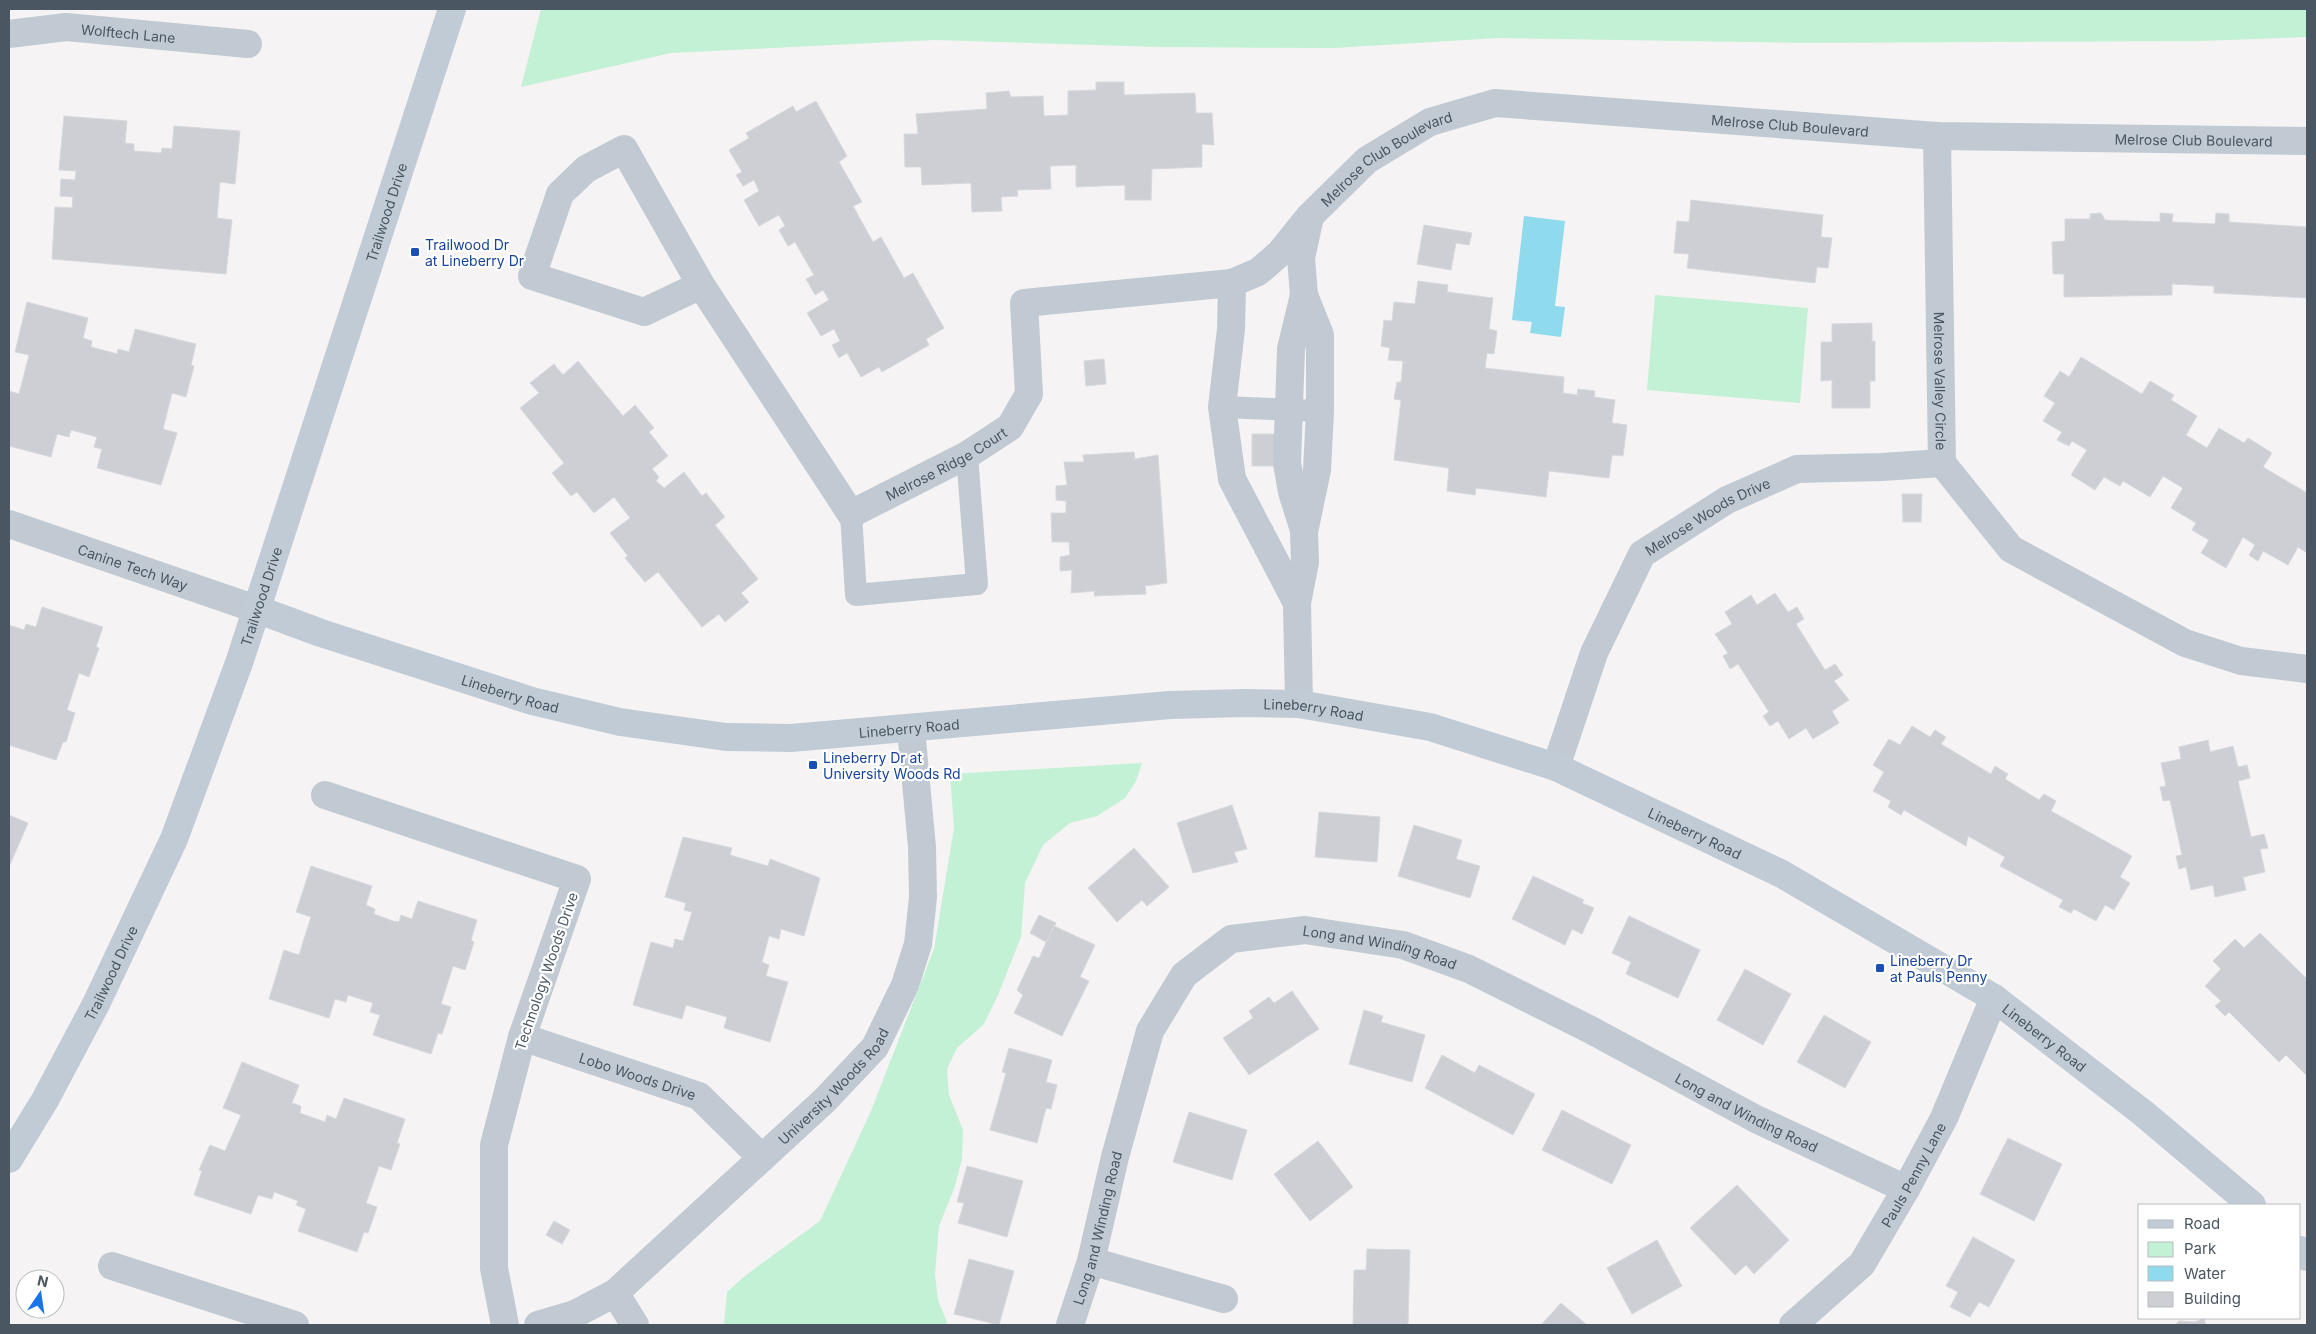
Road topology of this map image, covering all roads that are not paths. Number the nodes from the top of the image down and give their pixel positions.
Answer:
1 (452, 9) edge
2 (9, 34) edge
3 (248, 44) dead end
4 (1938, 136) junction
5 (2307, 141) edge
6 (1310, 218) junction
7 (1232, 284) junction
8 (701, 285) junction
9 (1304, 295) junction
10 (1222, 407) junction
11 (1288, 409) junction
12 (1320, 411) junction
13 (967, 455) junction
14 (1942, 463) junction
15 (851, 514) junction
16 (9, 524) edge
17 (1304, 532) junction
18 (1297, 604) junction
19 (256, 609) junction
20 (2307, 670) edge
21 (1300, 704) junction
22 (910, 729) junction
23 (1556, 767) junction
24 (325, 795) dead end
25 (1994, 998) junction
26 (522, 1037) junction
27 (762, 1158) junction
28 (9, 1159) edge
29 (1906, 1189) junction
30 (2251, 1204) edge
31 (1090, 1262) junction
32 (112, 1266) dead end
33 (615, 1293) junction
34 (1224, 1299) dead end
35 (295, 1325) edge
36 (505, 1325) edge
37 (538, 1325) edge
38 (635, 1325) edge
39 (1070, 1325) edge
40 (1793, 1325) edge

1 - 19 street, Trailwood Drive
2 - 3 street, Wolftech Lane
4 - 5 street, Melrose Club Boulevard
4 - 6 street, Melrose Club Boulevard
4 - 14 street, Melrose Valley Circle
6 - 7 street, Melrose Club Boulevard
6 - 9 street, Melrose Club Boulevard
7 - 10 street, Melrose Club Boulevard
7 - 13 street, Melrose Ridge Court
8 - 8 street
8 - 15 street
9 - 11 street, Melrose Club Boulevard
9 - 12 street, Melrose Club Boulevard
10 - 11 lane
10 - 18 street, Melrose Club Boulevard
11 - 12 lane
11 - 17 street, Melrose Club Boulevard
12 - 17 street, Melrose Club Boulevard
13 - 15 street, Melrose Ridge Court
13 - 15 lane
14 - 20 street, Melrose Valley Circle
14 - 23 street, Melrose Woods Drive
16 - 19 street, Canine Tech Way
17 - 18 street, Melrose Club Boulevard
18 - 21 street, Melrose Club Boulevard
19 - 22 street, Lineberry Road
19 - 28 street, Trailwood Drive
21 - 22 street, Lineberry Road
21 - 23 street, Lineberry Road
22 - 27 street, University Woods Road
23 - 25 street, Lineberry Road
24 - 26 street, Technology Woods Drive
25 - 29 street, Pauls Penny Lane
25 - 30 street, Lineberry Road
26 - 27 street, Lobo Woods Drive
26 - 36 street, Technology Woods Drive
27 - 33 street, University Woods Road
29 - 31 street, Long and Winding Road
29 - 40 street, Pauls Penny Lane
31 - 34 street
31 - 39 street, Long and Winding Road
32 - 35 street
33 - 37 street, University Woods Road
33 - 38 street

